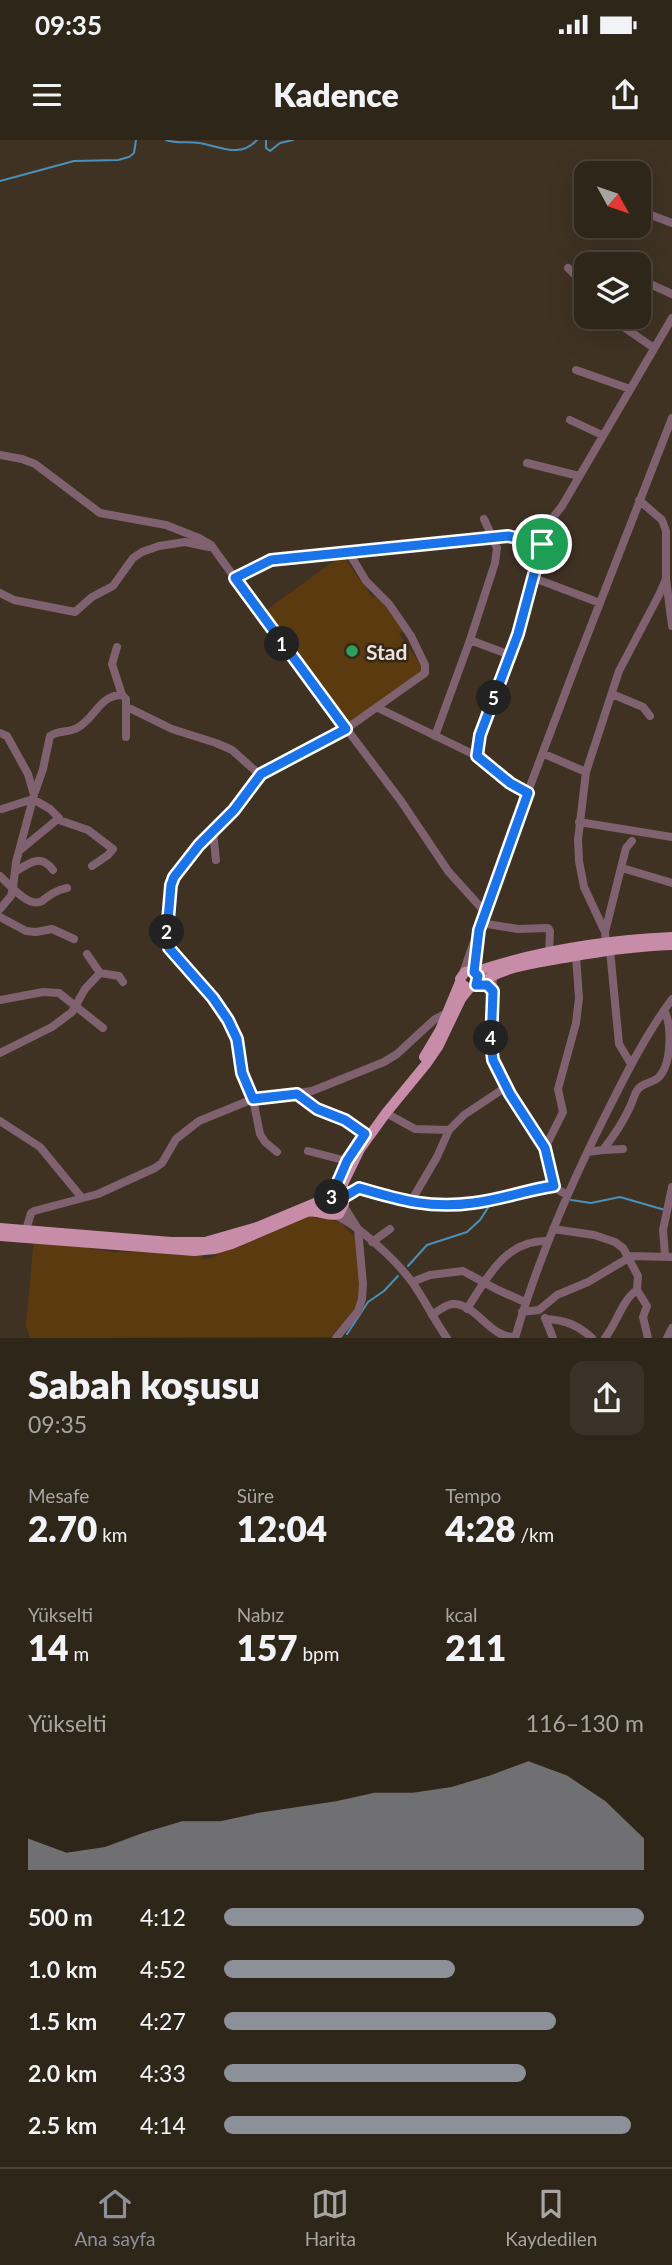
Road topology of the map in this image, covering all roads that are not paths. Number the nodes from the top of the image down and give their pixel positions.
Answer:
1 (651, 215) edge
2 (672, 223) edge
3 (568, 268) dead end
4 (574, 274) edge
5 (651, 285) edge
6 (672, 295) edge
7 (672, 318) edge
8 (626, 329) edge
9 (654, 348) junction
10 (576, 370) dead end
11 (630, 389) junction
12 (672, 418) edge
13 (570, 421) dead end
14 (602, 435) junction
15 (0, 455) edge
16 (527, 463) dead end
17 (579, 476) junction
18 (639, 500) junction
19 (484, 519) dead end
20 (494, 538) junction
21 (542, 544) junction
22 (212, 547) junction
23 (348, 551) junction
24 (235, 578) junction
25 (534, 578) junction
26 (666, 579) junction
27 (0, 593) edge
28 (600, 603) junction
29 (672, 626) edge
30 (470, 640) junction
31 (117, 647) dead end
32 (510, 655) junction
33 (612, 694) junction
34 (122, 695) junction
35 (127, 707) junction
36 (378, 708) junction
37 (650, 716) dead end
38 (346, 729) junction
39 (0, 733) edge
40 (435, 736) junction
41 (126, 737) dead end
42 (544, 754) junction
43 (477, 756) junction
44 (586, 772) junction
45 (260, 775) junction
46 (528, 793) junction
47 (33, 797) junction
48 (2, 809) dead end
49 (59, 820) junction
50 (579, 822) junction
51 (213, 832) junction
52 (672, 837) edge
53 (632, 841) dead end
54 (19, 851) junction
55 (216, 860) dead end
56 (92, 866) dead end
57 (622, 868) junction
58 (53, 870) dead end
59 (15, 872) junction
60 (0, 876) edge
61 (672, 883) edge
62 (13, 888) junction
63 (67, 888) dead end
64 (0, 909) edge
65 (485, 912) junction
66 (0, 917) edge
67 (480, 927) junction
68 (672, 937) edge
69 (74, 939) dead end
70 (607, 941) junction
71 (672, 945) edge
72 (87, 954) dead end
73 (550, 954) junction
74 (576, 956) junction
75 (100, 972) junction
76 (493, 975) junction
77 (468, 980) junction
78 (123, 982) dead end
79 (493, 991) junction
80 (672, 992) edge
81 (672, 999) edge
82 (0, 1000) edge
83 (76, 1006) junction
84 (664, 1010) junction
85 (447, 1013) junction
86 (103, 1028) dead end
87 (0, 1053) edge
88 (671, 1057) edge
89 (631, 1064) junction
90 (506, 1087) junction
91 (297, 1094) junction
92 (253, 1099) junction
93 (386, 1113) junction
94 (0, 1121) edge
95 (449, 1130) junction
96 (365, 1134) junction
97 (545, 1148) junction
98 (624, 1149) dead end
99 (603, 1150) junction
100 (277, 1152) dead end
101 (309, 1152) dead end
102 (588, 1152) junction
103 (347, 1161) junction
104 (554, 1186) junction
105 (672, 1187) edge
106 (567, 1195) junction
107 (329, 1197) junction
108 (82, 1198) junction
109 (342, 1201) junction
110 (410, 1203) junction
111 (332, 1215) junction
112 (0, 1228) edge
113 (553, 1228) junction
114 (358, 1229) junction
115 (390, 1229) dead end
116 (26, 1230) junction
117 (0, 1236) edge
118 (547, 1241) junction
119 (372, 1242) junction
120 (628, 1256) junction
121 (668, 1256) edge
122 (412, 1282) junction
123 (485, 1282) junction
124 (637, 1290) junction
125 (525, 1302) junction
126 (467, 1309) junction
127 (539, 1310) junction
128 (522, 1312) junction
129 (432, 1315) junction
130 (547, 1319) junction
131 (672, 1328) edge
132 (445, 1337) edge
133 (514, 1337) edge
134 (336, 1338) edge
135 (553, 1338) edge
136 (592, 1338) edge
137 (605, 1338) edge
138 (648, 1338) edge
139 (667, 1338) edge

1 - 2 street
3 - 4 street
5 - 6 street
7 - 9 street
8 - 9 street
9 - 11 street
10 - 11 street
11 - 14 street
12 - 18 street
13 - 14 street
14 - 17 street
15 - 22 street
16 - 17 street
17 - 21 street
18 - 26 street
18 - 28 street
19 - 20 street
20 - 21 street
20 - 23 street
20 - 30 street
21 - 25 street
22 - 24 street
22 - 27 street
23 - 24 street
23 - 36 street
24 - 38 street
25 - 28 street
25 - 32 street
26 - 29 street
26 - 33 street
28 - 42 street
30 - 32 street
30 - 40 street
31 - 34 street
32 - 43 street
33 - 37 street
33 - 44 street
34 - 35 street
34 - 47 street
35 - 41 street
35 - 45 street
36 - 38 street
36 - 40 street
38 - 45 street
38 - 65 street
39 - 47 street
40 - 43 street
42 - 44 street
42 - 46 street
43 - 46 street
44 - 50 street
45 - 51 street
46 - 65 street
47 - 48 street
47 - 49 street
47 - 54 street
49 - 54 street
49 - 56 street
50 - 52 street
50 - 70 street
51 - 55 street
51 - 92 street
53 - 57 street
54 - 59 street
57 - 61 street
57 - 70 street
58 - 59 street
59 - 62 street
60 - 62 street
62 - 63 street
62 - 64 street
65 - 67 street
66 - 69 street
67 - 73 street
67 - 77 street
68 - 70 main road
70 - 71 main road
70 - 73 main road
70 - 74 main road
70 - 89 street
72 - 75 street
73 - 77 main road
74 - 76 main road
74 - 97 street
75 - 78 street
75 - 83 street
76 - 77 main road
76 - 79 street
77 - 79 street
77 - 85 main road
77 - 93 main road
79 - 90 street
80 - 84 street
81 - 84 street
82 - 83 street
83 - 86 street
83 - 87 street
84 - 88 street
84 - 89 street
85 - 91 street
85 - 96 main road
88 - 99 street
89 - 102 street
90 - 95 street
90 - 97 street
91 - 92 street
91 - 96 street
92 - 100 street
92 - 108 street
93 - 95 street
93 - 109 main road
94 - 108 street
95 - 110 street
96 - 103 main road
97 - 104 street
98 - 99 street
99 - 102 street
101 - 103 street
102 - 106 street
103 - 107 main road
104 - 106 street
104 - 110 street
105 - 121 street
106 - 113 street
107 - 109 street
107 - 111 street
107 - 116 main road
108 - 116 street
109 - 110 street
109 - 111 main road
109 - 114 street
111 - 114 street
111 - 117 main road
112 - 116 main road
113 - 118 street
113 - 120 street
114 - 119 street
114 - 134 street
115 - 119 street
118 - 123 street
118 - 125 street
119 - 122 street
120 - 121 street
120 - 124 street
120 - 127 street
122 - 123 street
122 - 129 street
123 - 125 street
123 - 126 street
124 - 137 street
124 - 138 street
125 - 128 street
126 - 129 street
126 - 133 street
127 - 128 street
127 - 130 street
128 - 133 street
129 - 132 street
130 - 135 street
130 - 136 street
131 - 139 street

